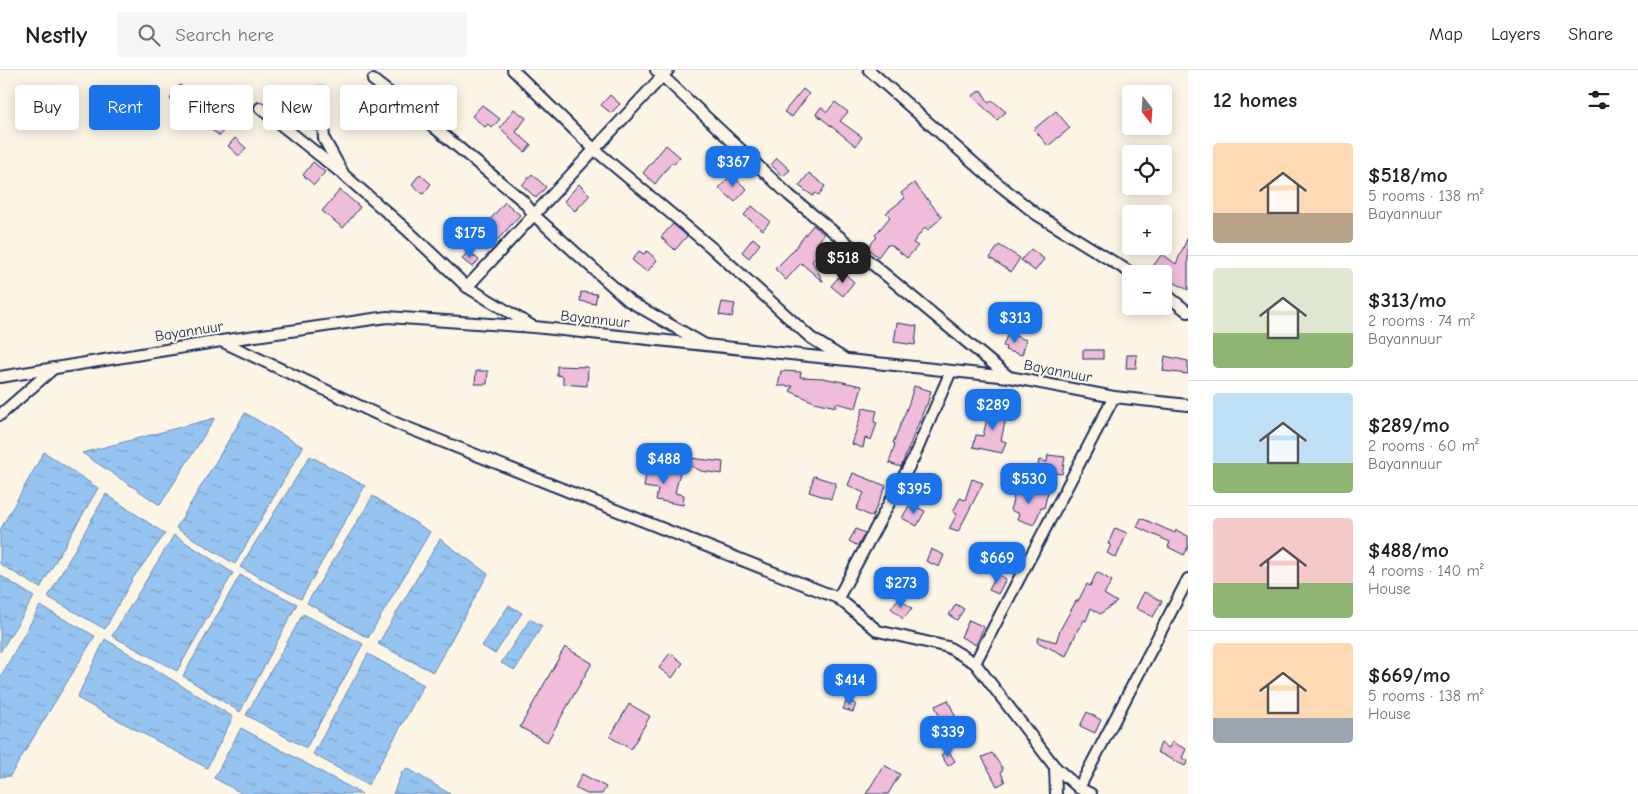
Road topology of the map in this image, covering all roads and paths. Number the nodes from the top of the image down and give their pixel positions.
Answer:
1 (513, 70) edge
2 (869, 70) edge
3 (663, 72) edge
4 (373, 80) dead end
5 (260, 108) dead end
6 (323, 130) edge
7 (595, 150) junction
8 (344, 174) junction
9 (534, 216) junction
10 (1122, 267) edge
11 (467, 288) junction
12 (1172, 299) edge
13 (1188, 312) edge
14 (534, 327) junction
15 (221, 341) junction
16 (707, 346) junction
17 (846, 360) junction
18 (55, 368) junction
19 (951, 371) junction
20 (0, 377) edge
21 (1009, 377) junction
22 (1114, 397) junction
23 (1188, 405) edge
24 (0, 416) edge
25 (1188, 579) edge
26 (838, 598) junction
27 (976, 664) junction
28 (1055, 767) junction
29 (1079, 788) junction
30 (1056, 794) edge
31 (1091, 794) edge

1 - 7 street
2 - 10 street
3 - 7 street
3 - 21 street
4 - 9 street
5 - 8 street
6 - 8 street
7 - 9 street
7 - 17 street
8 - 11 street
9 - 11 street
9 - 16 street
11 - 14 street
12 - 13 street
14 - 15 street, Bayannuur
14 - 16 street, Bayannuur
15 - 18 street, Bayannuur
15 - 26 street
16 - 17 street, Bayannuur
17 - 19 street, Bayannuur
18 - 20 street, Bayannuur
18 - 24 street
19 - 21 street, Bayannuur
19 - 26 street
21 - 22 street, Bayannuur
22 - 23 street, Bayannuur
22 - 27 street
25 - 29 street
26 - 27 street
27 - 28 street
28 - 29 street
28 - 30 street
29 - 31 street

